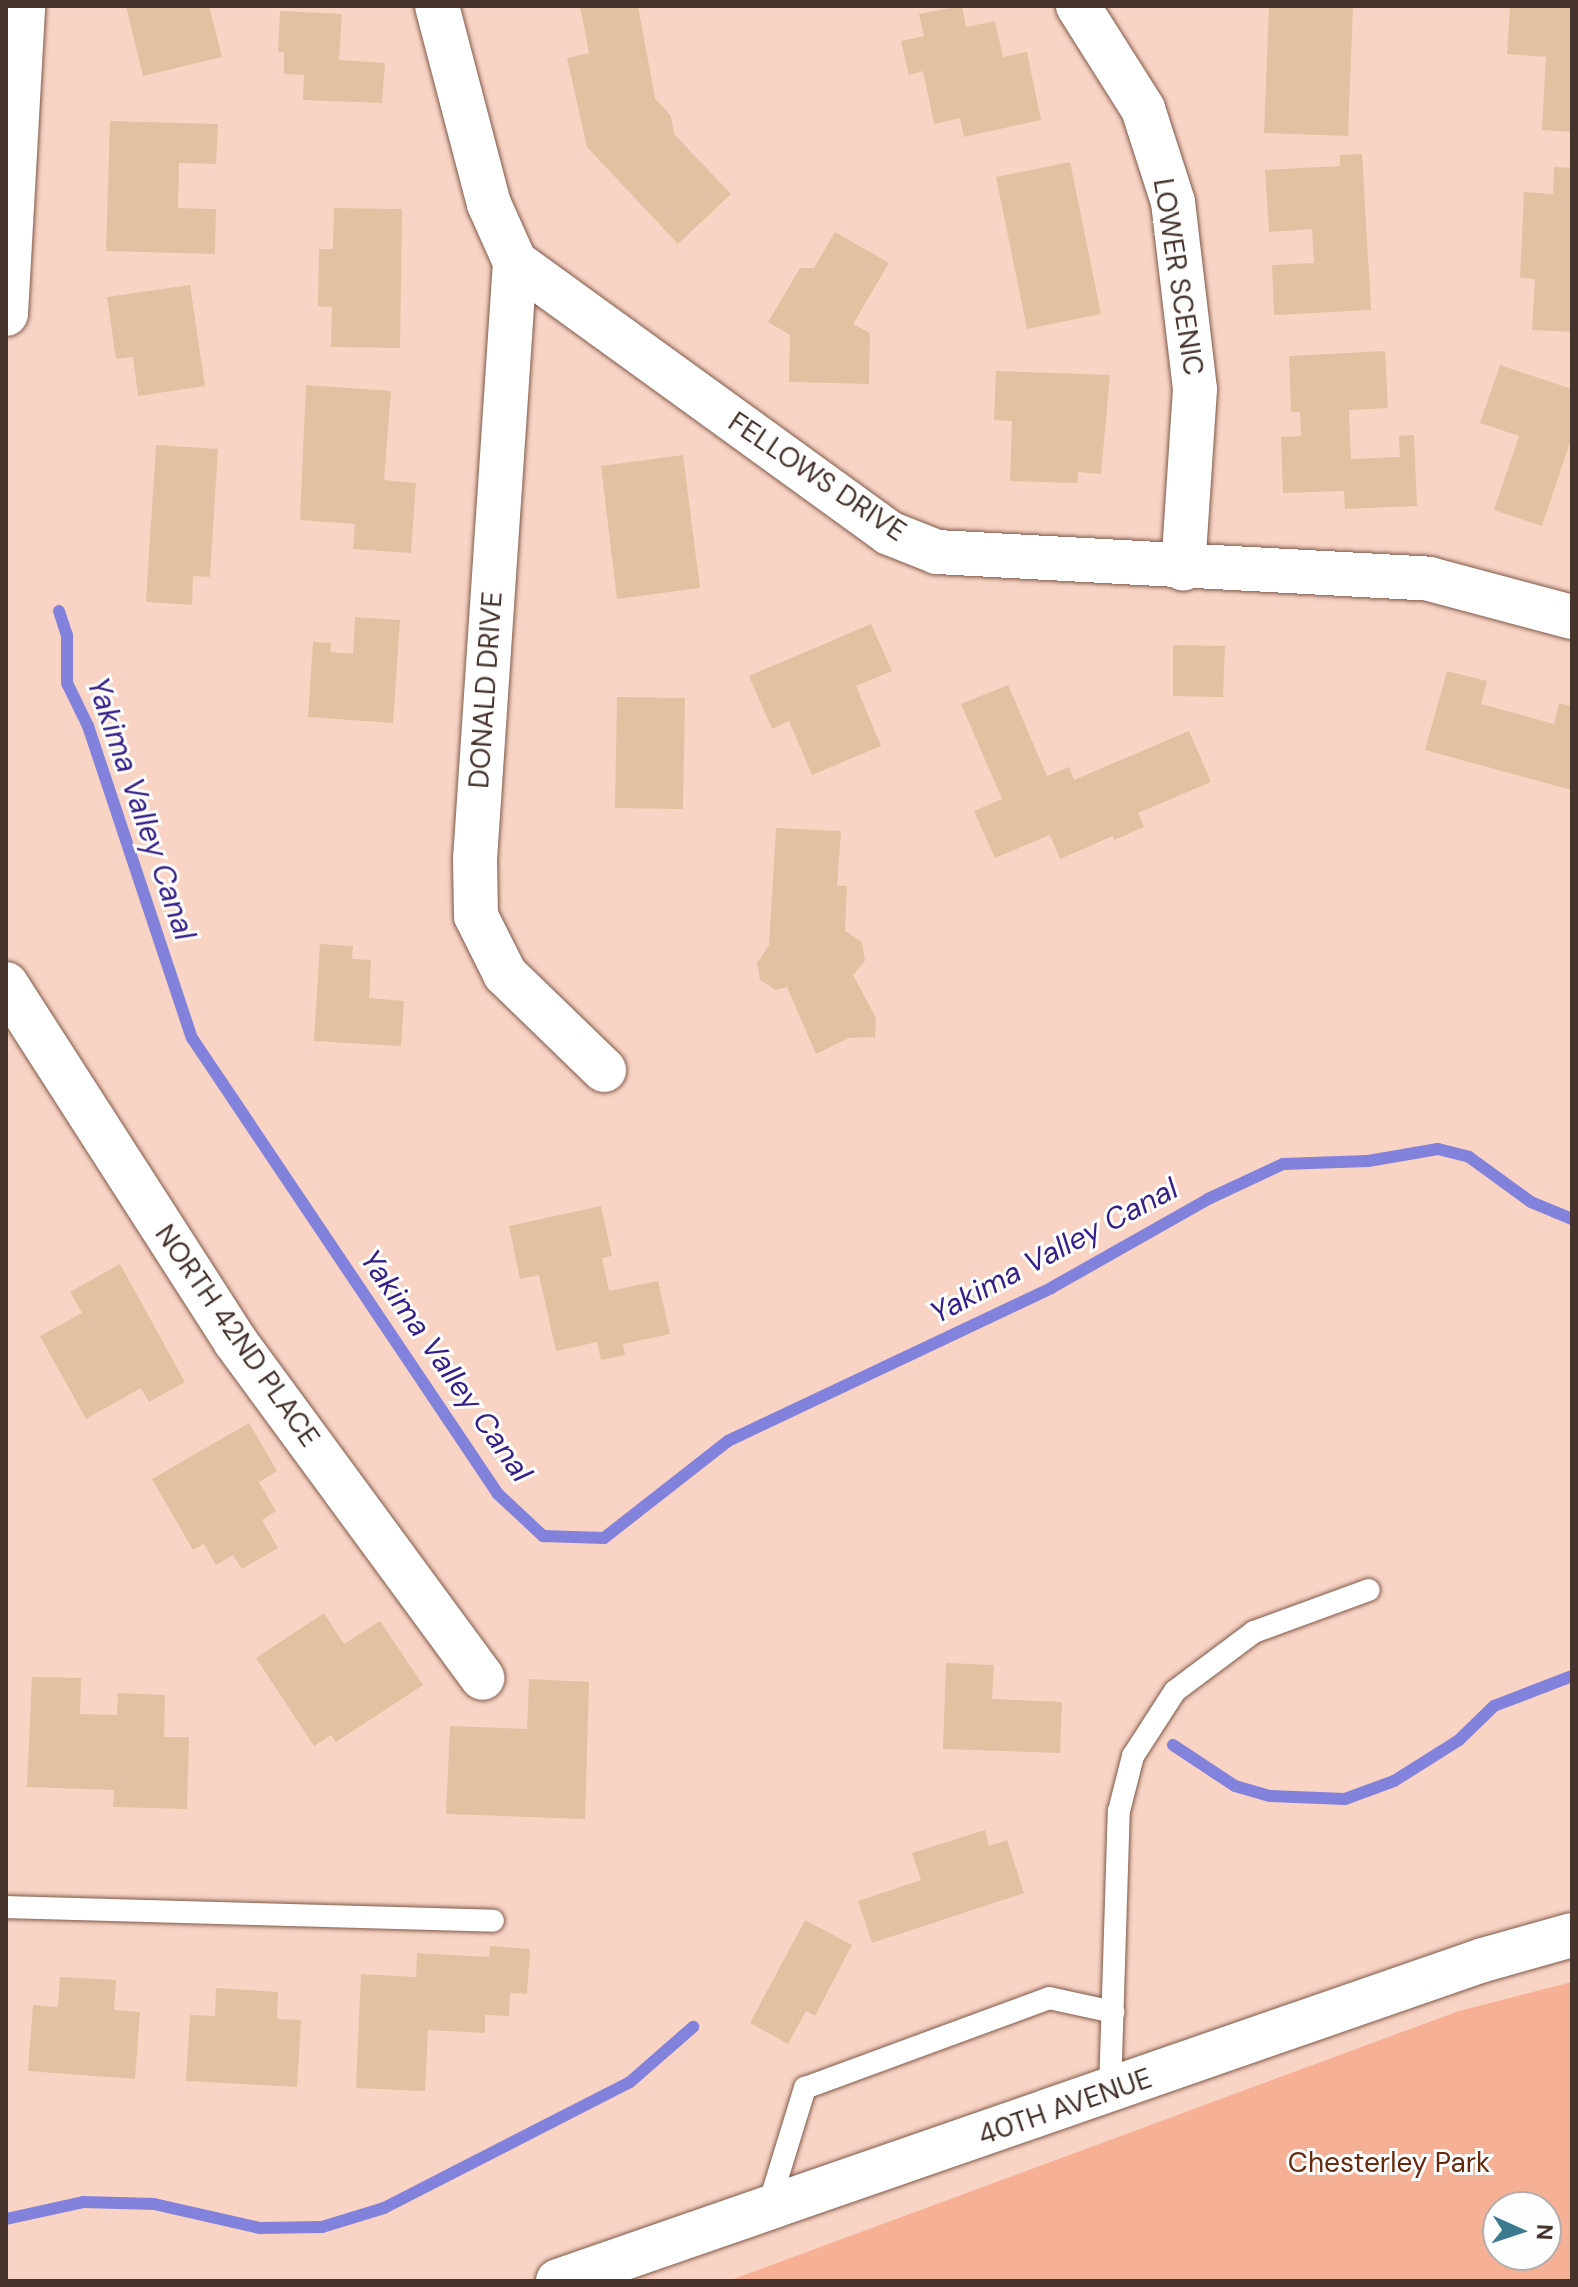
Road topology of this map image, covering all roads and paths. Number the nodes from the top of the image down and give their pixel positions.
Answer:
1 (23, 6) edge
2 (437, 6) edge
3 (1078, 6) edge
4 (515, 262) junction
5 (6, 314) edge
6 (1183, 569) junction
7 (1572, 617) edge
8 (6, 984) edge
9 (604, 1070) dead end
10 (1369, 1590) dead end
11 (483, 1678) dead end
12 (6, 1907) edge
13 (493, 1921) dead end
14 (1572, 1935) edge
15 (1113, 2012) junction
16 (1110, 2091) junction
17 (767, 2212) junction
18 (558, 2281) edge

1 - 5 street
2 - 4 street, FELLOWS DRIVE
3 - 6 street, LOWER SCENIC
4 - 6 street, FELLOWS DRIVE
4 - 9 street, DONALD DRIVE
6 - 7 street, FELLOWS DRIVE
8 - 11 street, NORTH 42ND PLACE
10 - 15 lane
12 - 13 lane
14 - 16 street, 40TH AVENUE
15 - 16 lane
15 - 17 lane
16 - 17 street, 40TH AVENUE
17 - 18 street, 40TH AVENUE

